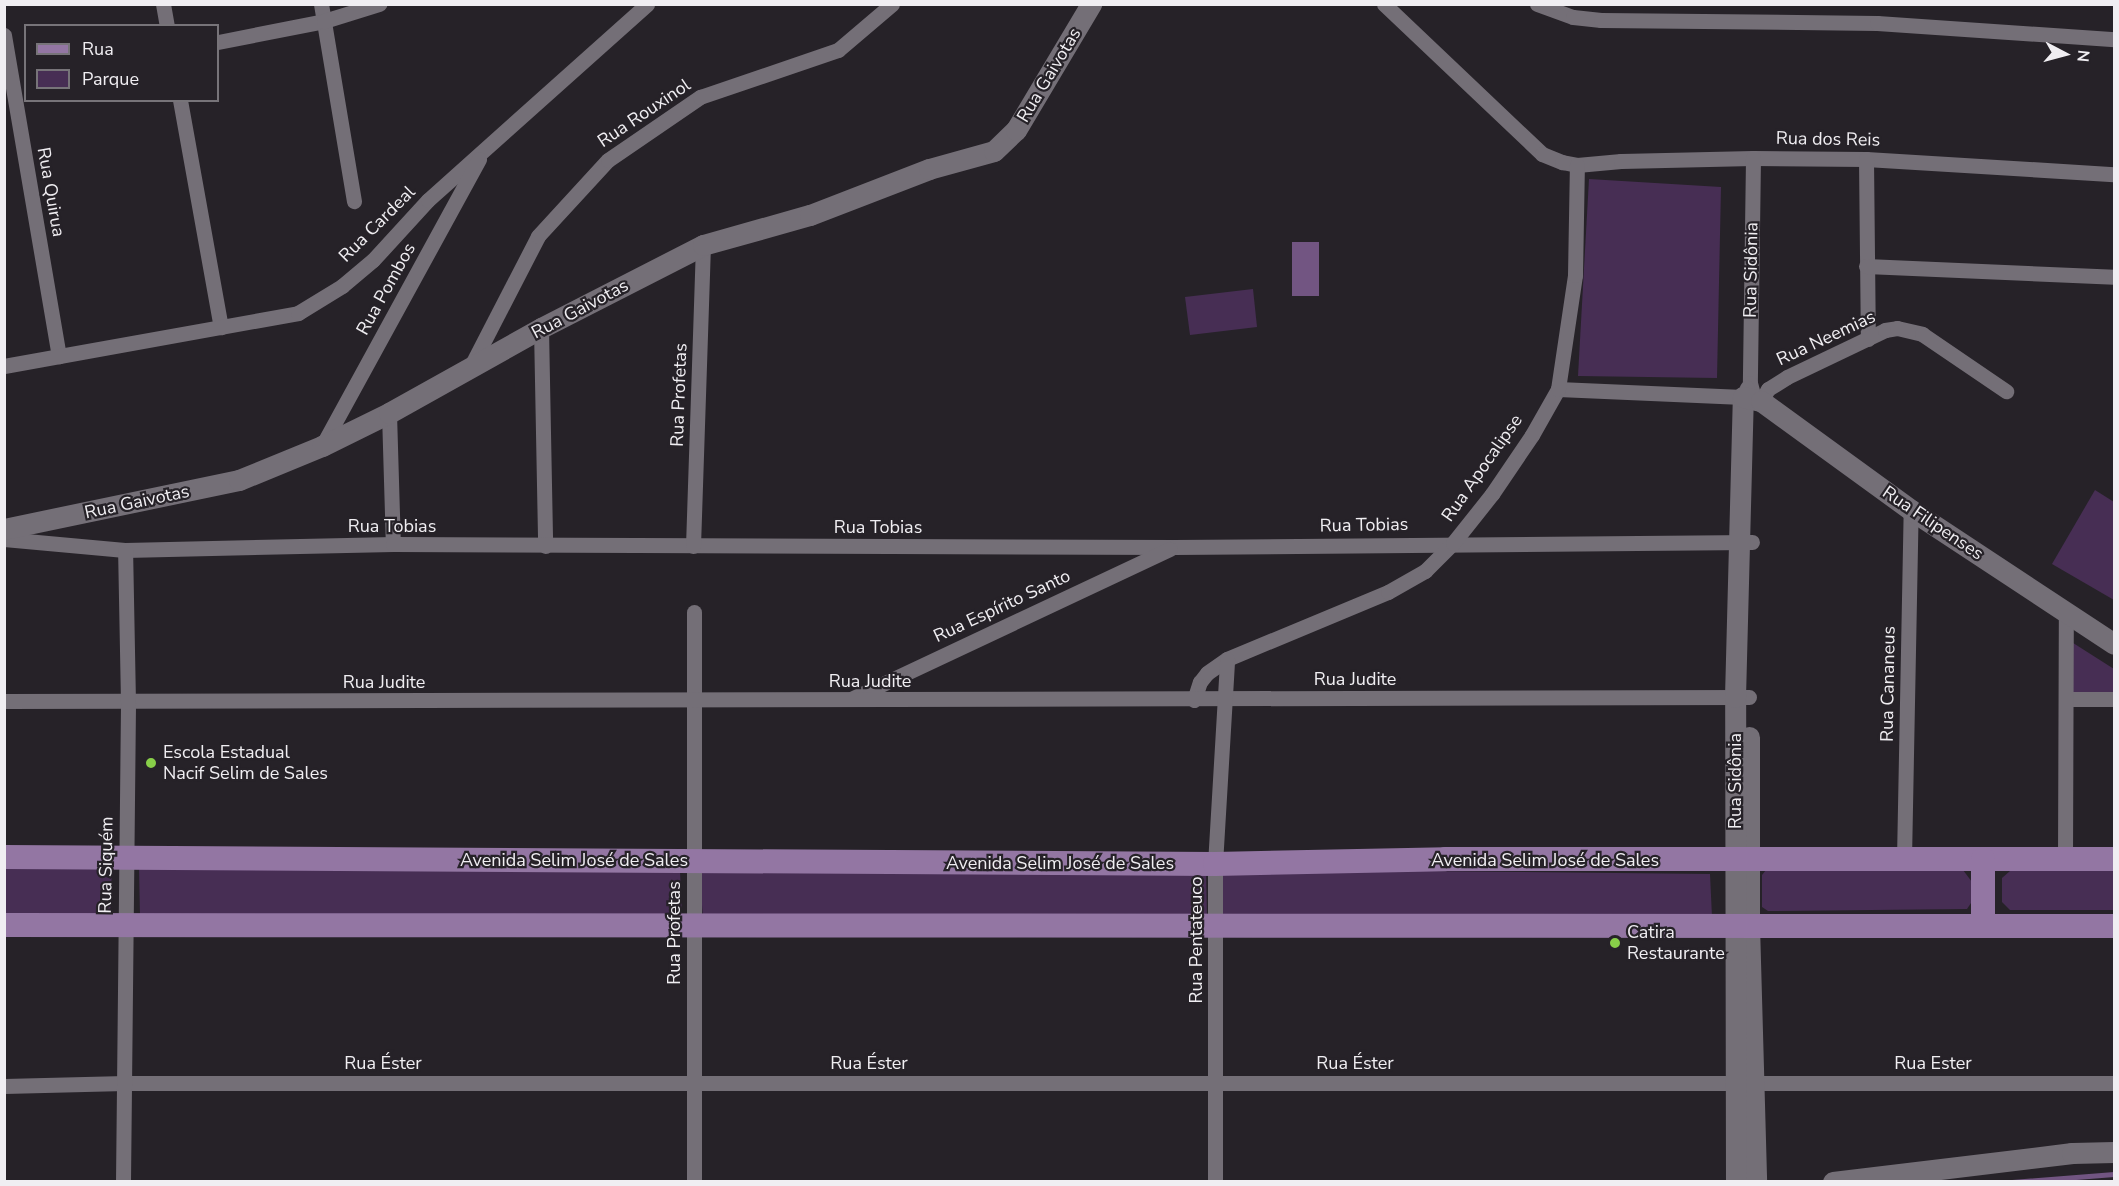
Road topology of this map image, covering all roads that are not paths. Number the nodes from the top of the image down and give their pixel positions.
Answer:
1 (163, 4) edge
2 (321, 4) edge
3 (379, 4) edge
4 (647, 4) edge
5 (1091, 4) edge
6 (1384, 4) edge
7 (1537, 4) edge
8 (883, 7) edge
9 (324, 21) junction
10 (166, 24) edge
11 (4, 35) edge
12 (2115, 39) edge
13 (219, 42) edge
14 (14, 80) edge
15 (180, 102) edge
16 (484, 150) junction
17 (1753, 158) junction
18 (1866, 159) junction
19 (1577, 165) junction
20 (2115, 174) edge
21 (354, 201) dead end
22 (703, 245) junction
23 (1866, 266) junction
24 (2115, 277) edge
25 (221, 327) junction
26 (541, 328) junction
27 (1868, 339) junction
28 (59, 356) junction
29 (4, 366) edge
30 (470, 368) junction
31 (1558, 389) junction
32 (2006, 391) dead end
33 (1752, 394) junction
34 (389, 413) junction
35 (322, 446) junction
36 (1911, 510) junction
37 (4, 529) edge
38 (4, 539) edge
39 (1745, 542) junction
40 (1453, 543) junction
41 (393, 544) junction
42 (545, 546) junction
43 (693, 546) junction
44 (1174, 547) junction
45 (125, 550) junction
46 (2066, 610) junction
47 (693, 612) dead end
48 (2115, 644) edge
49 (1227, 659) junction
50 (1742, 697) junction
51 (1223, 699) junction
52 (2067, 699) junction
53 (2115, 699) edge
54 (1194, 700) junction
55 (4, 701) edge
56 (693, 701) junction
57 (847, 701) junction
58 (128, 702) junction
59 (126, 856) junction
60 (4, 857) edge
61 (1983, 859) junction
62 (2065, 859) junction
63 (2115, 859) edge
64 (694, 860) junction
65 (1742, 860) junction
66 (1904, 860) junction
67 (1215, 864) junction
68 (124, 924) junction
69 (4, 925) edge
70 (693, 925) junction
71 (1741, 925) junction
72 (1216, 926) junction
73 (1983, 926) junction
74 (2115, 926) edge
75 (1214, 1082) junction
76 (1743, 1082) junction
77 (125, 1083) junction
78 (695, 1083) junction
79 (2115, 1083) edge
80 (4, 1086) edge
81 (2115, 1152) edge
82 (123, 1182) edge
83 (694, 1182) edge
84 (1215, 1182) edge
85 (1736, 1182) edge
86 (1756, 1182) edge
87 (1833, 1182) edge

1 - 10 street
2 - 9 street
3 - 9 street
4 - 16 street, Rua Cardeal
5 - 22 street, Rua Gaivotas
6 - 19 street, Rua dos Reis
7 - 12 street
8 - 30 street, Rua Rouxinol
9 - 13 street
9 - 21 street
11 - 14 street, Rua Quirua
14 - 28 street, Rua Quirua
15 - 25 street
16 - 25 street, Rua Cardeal
16 - 35 street, Rua Pombos
17 - 18 street, Rua dos Reis
17 - 19 street, Rua dos Reis
17 - 33 street, Rua Sidônia
18 - 20 street, Rua dos Reis
18 - 23 street
19 - 31 street, Rua Apocalipse
22 - 26 street, Rua Gaivotas
22 - 43 street, Rua Profetas
23 - 24 street
23 - 27 street
25 - 28 street, Rua Cardeal
26 - 30 street, Rua Gaivotas
26 - 42 street
27 - 32 street, Rua Neemias
27 - 33 street, Rua Neemias
28 - 29 street, Rua Cardeal
30 - 34 street, Rua Gaivotas
31 - 33 street
31 - 40 street, Rua Apocalipse
33 - 36 street, Rua Filipenses
33 - 39 street, Rua Sidônia
34 - 35 street, Rua Gaivotas
34 - 41 street
35 - 37 street, Rua Gaivotas
36 - 46 street, Rua Filipenses
36 - 66 street, Rua Cananeus
38 - 45 street, Rua Tobias
39 - 40 street, Rua Tobias
39 - 50 street, Rua Sidônia
40 - 44 street, Rua Tobias
40 - 49 street, Rua Apocalipse
41 - 42 street, Rua Tobias
41 - 45 street, Rua Tobias
42 - 43 street, Rua Tobias
43 - 44 street, Rua Tobias
44 - 57 street, Rua Espírito Santo
45 - 58 street, Rua Siquém
46 - 48 street, Rua Filipenses
46 - 52 street
47 - 56 street, Rua Profetas
49 - 51 street
49 - 54 street, Rua Apocalipse
50 - 51 street, Rua Judite
50 - 65 street, Rua Sidônia
51 - 54 street, Rua Judite
51 - 67 street, Rua Pentateuco
52 - 53 street
52 - 62 street
54 - 57 street, Rua Judite
55 - 58 street, Rua Judite
56 - 57 street, Rua Judite
56 - 58 street, Rua Judite
56 - 64 street, Rua Profetas
58 - 59 street, Rua Siquém
59 - 60 main road, Avenida Selim José de Sales
59 - 64 main road, Avenida Selim José de Sales
59 - 68 street, Rua Siquém
61 - 62 main road, Avenida Selim José de Sales
61 - 66 main road, Avenida Selim José de Sales
61 - 73 main road
62 - 63 main road, Avenida Selim José de Sales
64 - 67 main road, Avenida Selim José de Sales
64 - 70 street, Rua Profetas
65 - 66 main road, Avenida Selim José de Sales
65 - 67 main road, Avenida Selim José de Sales
65 - 71 street, Rua Sidônia
67 - 72 street, Rua Pentateuco
68 - 69 main road
68 - 70 main road
68 - 77 street, Rua Siquém
70 - 72 main road
70 - 78 street, Rua Profetas
71 - 72 main road
71 - 73 main road
71 - 76 street, Rua Sidônia
72 - 75 street, Rua Pentateuco
73 - 74 main road
75 - 76 street, Rua Éster
75 - 78 street, Rua Éster
75 - 84 street, Rua Pentateuco
76 - 79 street, Rua Ester
76 - 85 street, Rua Sidônia
76 - 86 street, Rua Sidônia
77 - 78 street, Rua Éster
77 - 80 street, Rua Éster
77 - 82 street, Rua Siquém
78 - 83 street, Rua Profetas
81 - 87 street

